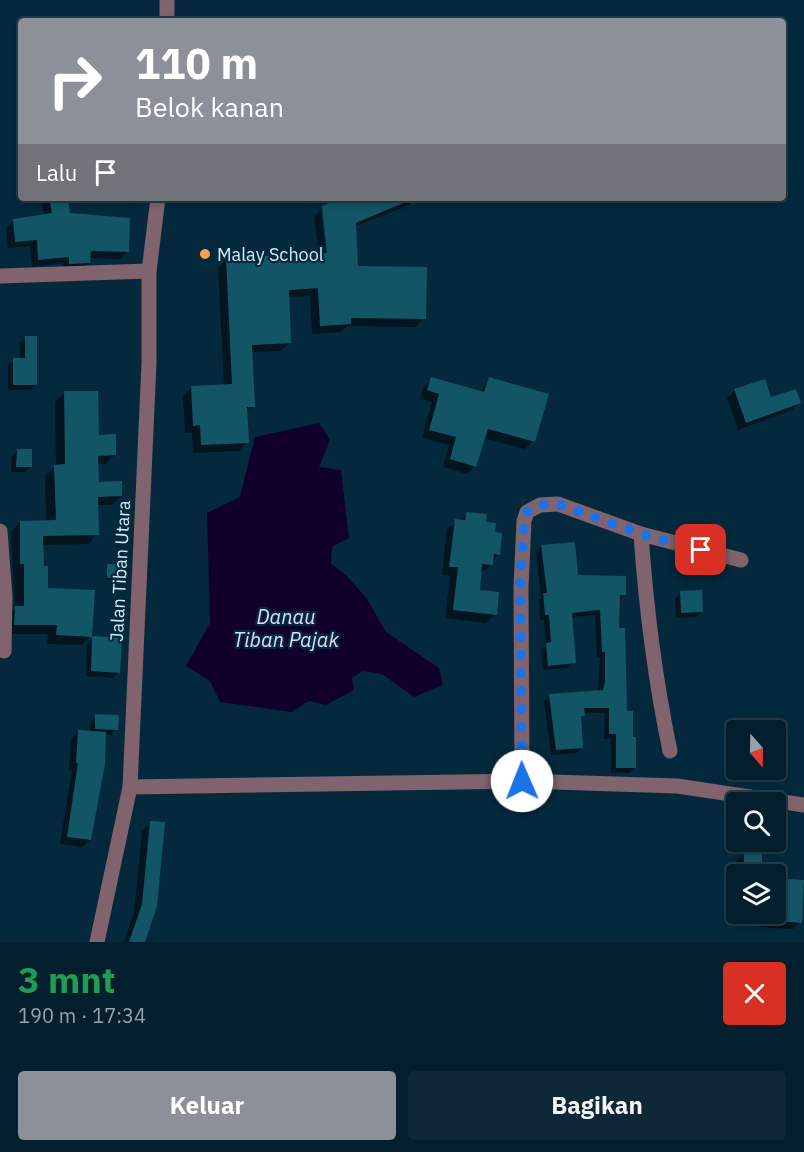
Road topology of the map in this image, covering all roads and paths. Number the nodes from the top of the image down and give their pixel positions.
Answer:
1 (167, 0) edge
2 (167, 18) edge
3 (158, 201) edge
4 (149, 271) junction
5 (0, 276) edge
6 (0, 531) edge
7 (641, 534) junction
8 (741, 560) dead end
9 (4, 651) dead end
10 (670, 751) dead end
11 (522, 781) junction
12 (130, 787) junction
13 (804, 805) edge
14 (97, 942) edge

1 - 2 street
3 - 4 street, Jalan Tiban Utara
4 - 5 street
4 - 12 street, Jalan Tiban Utara
6 - 9 street
7 - 8 street
7 - 10 street
7 - 11 street
11 - 12 street
11 - 13 street
12 - 14 street, Jalan Tiban Utara

